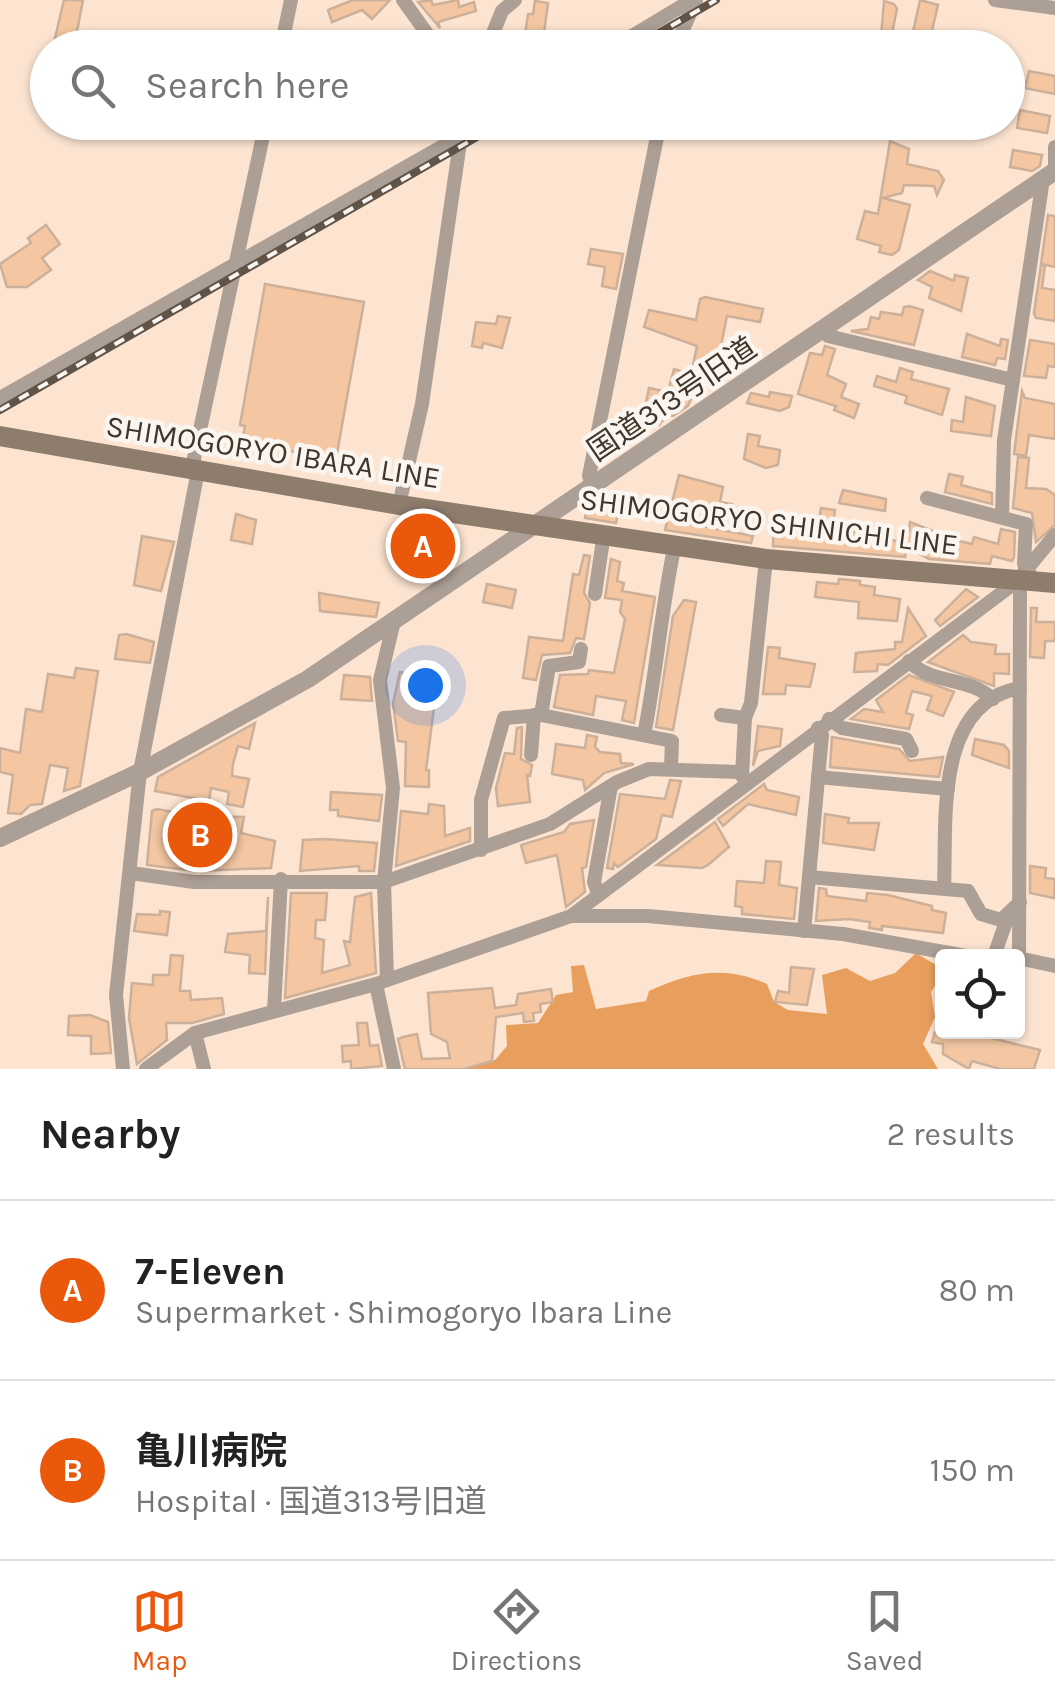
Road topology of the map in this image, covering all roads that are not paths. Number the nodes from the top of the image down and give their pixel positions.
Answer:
1 (291, 0) edge
2 (403, 0) edge
3 (515, 0) edge
4 (694, 0) edge
5 (994, 0) edge
6 (1055, 8) edge
7 (285, 30) edge
8 (424, 30) edge
9 (495, 30) edge
10 (643, 30) edge
11 (682, 30) edge
12 (262, 140) edge
13 (445, 140) edge
14 (461, 140) edge
15 (656, 140) edge
16 (1055, 147) edge
17 (1051, 173) edge
18 (237, 263) junction
19 (823, 330) junction
20 (1012, 380) junction
21 (0, 398) edge
22 (0, 436) edge
23 (194, 470) junction
24 (593, 486) junction
25 (926, 498) dead end
26 (398, 505) junction
27 (1002, 517) junction
28 (536, 522) junction
29 (604, 533) junction
30 (1055, 535) edge
31 (675, 544) junction
32 (766, 559) junction
33 (1033, 579) edge
34 (595, 594) dead end
35 (394, 621) junction
36 (581, 649) dead end
37 (908, 661) junction
38 (1020, 688) junction
39 (992, 699) junction
40 (537, 715) junction
41 (720, 715) dead end
42 (744, 718) junction
43 (824, 724) junction
44 (644, 735) junction
45 (912, 751) dead end
46 (531, 755) dead end
47 (671, 768) junction
48 (140, 772) junction
49 (742, 776) junction
50 (818, 777) junction
51 (611, 786) junction
52 (948, 789) junction
53 (0, 838) edge
54 (481, 850) junction
55 (131, 874) junction
56 (809, 877) junction
57 (281, 879) junction
58 (384, 882) junction
59 (944, 888) junction
60 (598, 893) junction
61 (1020, 902) junction
62 (571, 916) junction
63 (1007, 919) junction
64 (804, 930) junction
65 (996, 949) edge
66 (1018, 949) edge
67 (935, 951) edge
68 (1025, 960) edge
69 (1055, 966) edge
70 (381, 982) junction
71 (274, 1011) junction
72 (195, 1034) junction
73 (123, 1069) edge
74 (146, 1069) edge
75 (204, 1069) edge
76 (394, 1069) edge

1 - 7 street
2 - 8 street
3 - 9 street
4 - 10 street
4 - 11 street
5 - 6 street
12 - 18 street
13 - 18 street
14 - 26 street
15 - 24 street
16 - 17 street
17 - 19 street, 国道313号旧道
17 - 20 street
18 - 21 street
18 - 23 street
19 - 20 street
19 - 24 street, 国道313号旧道
20 - 27 street
22 - 23 main road, SHIMOGORYO IBARA LINE
23 - 26 main road, SHIMOGORYO IBARA LINE
23 - 48 street
24 - 28 street, 国道313号旧道
25 - 27 street
26 - 28 main road, SHIMOGORYO IBARA LINE
27 - 33 street
28 - 29 main road, SHIMOGORYO SHINICHI LINE
28 - 35 street, 国道313号旧道
29 - 31 main road, SHIMOGORYO SHINICHI LINE
29 - 34 street
30 - 33 street
31 - 32 main road, SHIMOGORYO SHINICHI LINE
31 - 44 street
32 - 33 main road, SHIMOGORYO SHINICHI LINE
32 - 42 street
33 - 37 street
33 - 38 street
35 - 48 street, 国道313号旧道
35 - 58 street
36 - 40 street
37 - 39 street
37 - 43 street
38 - 39 street
38 - 61 street
39 - 52 street
40 - 44 street
40 - 46 street
40 - 54 street
41 - 42 street
42 - 49 street
43 - 45 street
43 - 49 street
43 - 50 street
44 - 47 street
47 - 49 street
47 - 51 street
48 - 53 street, 国道313号旧道
48 - 55 street
49 - 60 street
50 - 52 street
50 - 56 street
51 - 54 street
51 - 60 street
52 - 59 street
54 - 58 street
55 - 57 street
55 - 73 street
56 - 59 street
56 - 64 street
57 - 58 street
57 - 71 street
58 - 70 street
59 - 63 street
60 - 62 street
61 - 63 street
61 - 66 street
62 - 64 street
62 - 70 street
63 - 65 street
64 - 67 street
68 - 69 street
70 - 71 street
70 - 76 street
71 - 72 street
72 - 74 street
72 - 75 street

